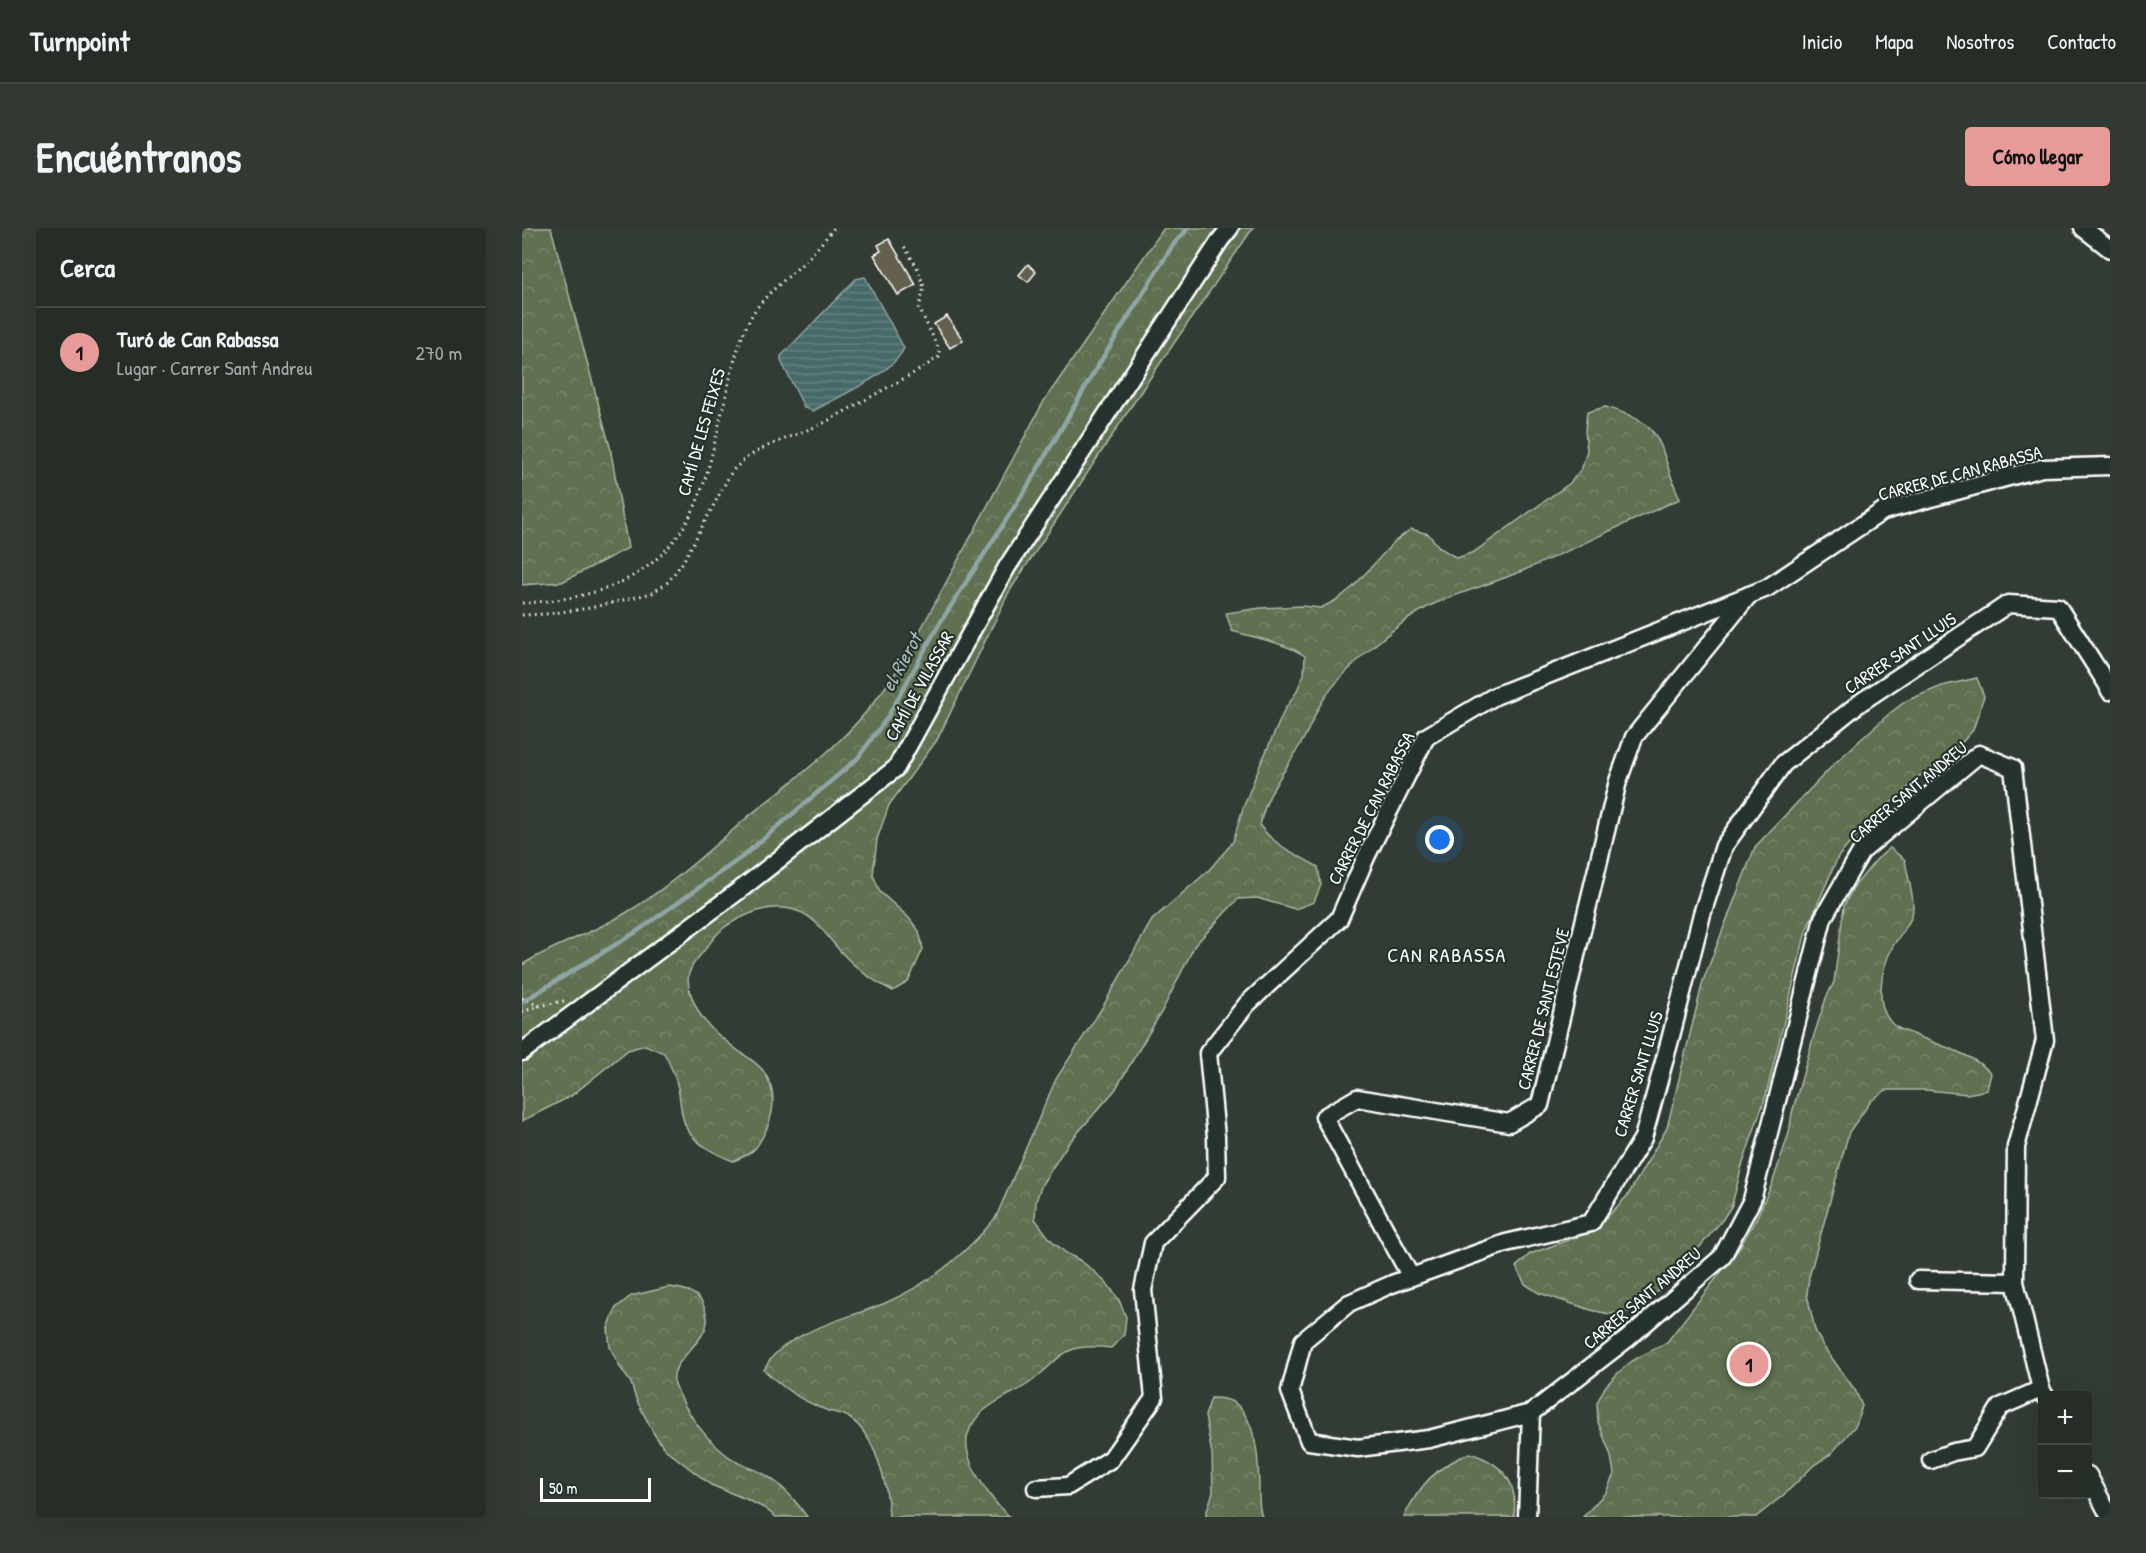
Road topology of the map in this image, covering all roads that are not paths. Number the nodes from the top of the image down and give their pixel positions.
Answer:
1 (1230, 228) edge
2 (2083, 228) edge
3 (2110, 249) edge
4 (2110, 466) edge
5 (1750, 595) junction
6 (2110, 691) edge
7 (522, 1052) edge
8 (1411, 1277) junction
9 (1918, 1280) dead end
10 (2015, 1282) junction
11 (2043, 1391) edge
12 (2038, 1394) edge
13 (1531, 1413) junction
14 (1931, 1460) dead end
15 (2092, 1483) edge
16 (1036, 1488) dead end
17 (1527, 1517) edge
18 (2110, 1517) edge

1 - 7 street, CAMÍ DE VILASSAR
2 - 3 street
4 - 5 street, CARRER DE CAN RABASSA
5 - 8 street, CARRER DE SANT ESTEVE
5 - 16 street, CARRER DE CAN RABASSA
6 - 8 street, CARRER SANT LLUIS
8 - 13 street, CARRER SANT LLUIS
9 - 10 street
10 - 11 street, CARRER SANT ANDREU
10 - 13 street, CARRER SANT ANDREU
12 - 14 street
13 - 17 street
15 - 18 street

